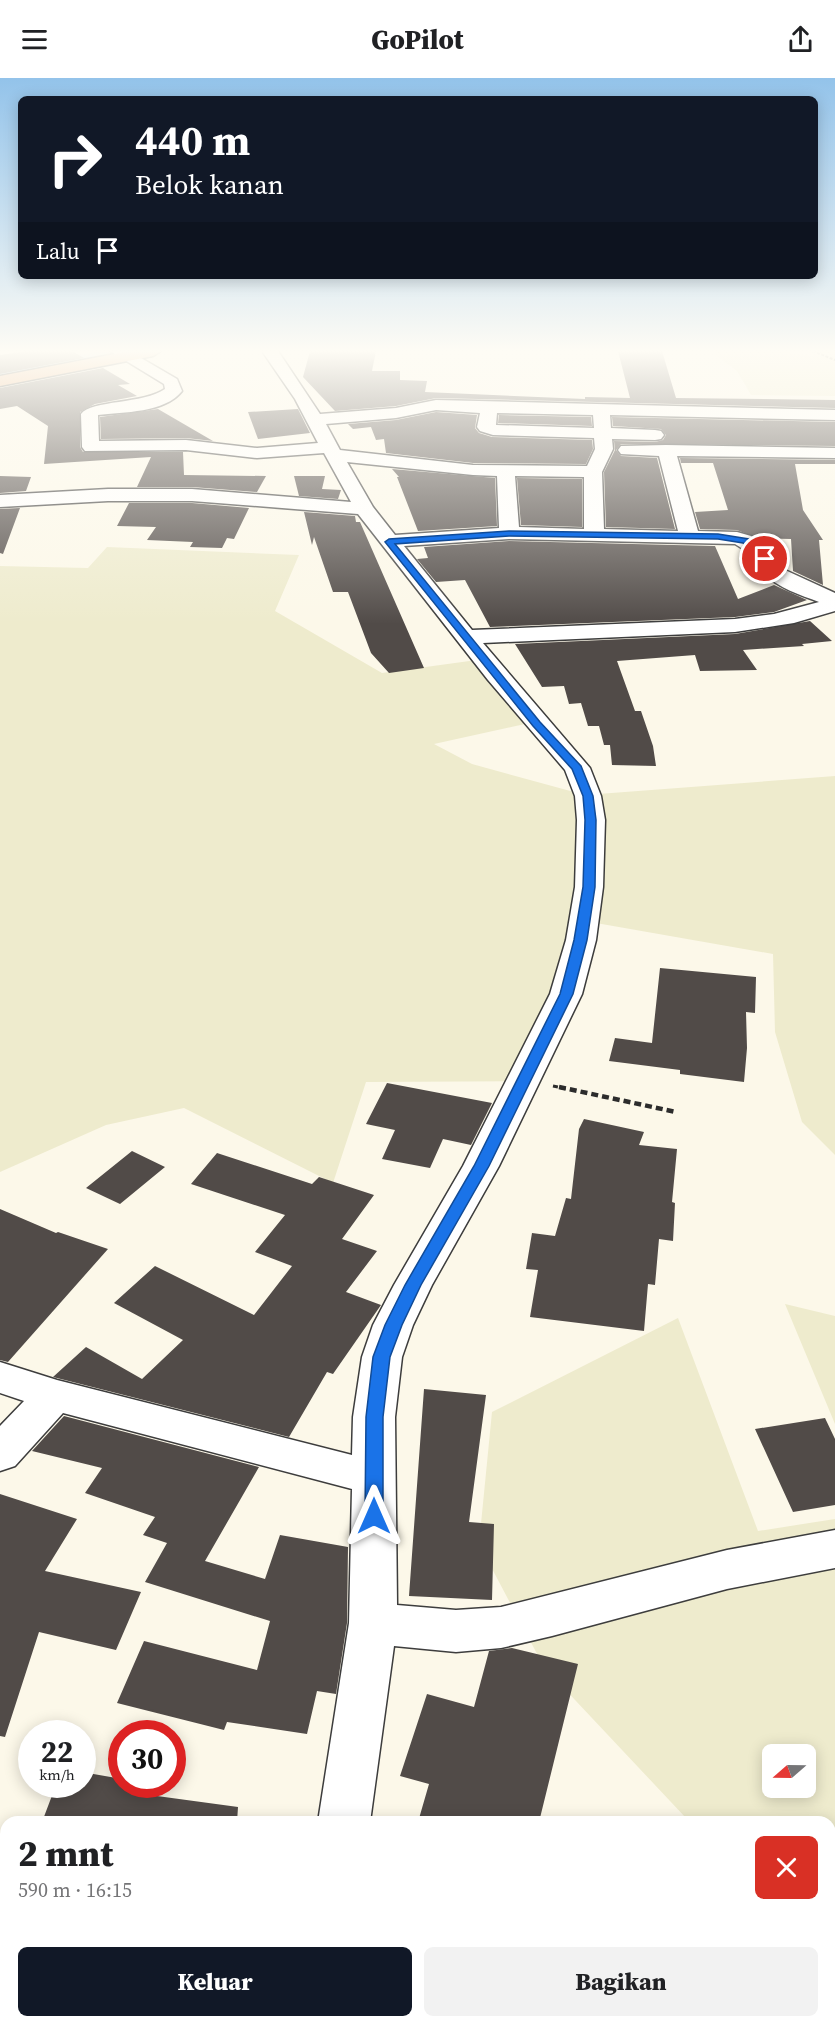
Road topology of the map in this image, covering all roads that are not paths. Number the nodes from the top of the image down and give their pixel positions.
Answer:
1 (91, 442) edge
2 (327, 442) edge
3 (603, 442) joint
4 (704, 442) edge
5 (772, 442) edge
6 (660, 443) junction
7 (91, 447) junction
8 (332, 451) junction
9 (707, 451) junction
10 (776, 452) junction
11 (835, 453) edge
12 (506, 471) junction
13 (593, 472) junction
14 (108, 495) junction
15 (0, 501) edge
16 (364, 509) junction
17 (509, 533) junction
18 (594, 536) junction
19 (689, 536) junction
20 (389, 542) junction
21 (835, 603) edge
22 (466, 637) junction
23 (0, 1377) edge
24 (55, 1395) junction
25 (0, 1454) edge
26 (374, 1478) junction
27 (835, 1550) edge
28 (373, 1623) junction
29 (345, 1816) edge

1 - 7 street
2 - 8 street
3 - 6 street
3 - 13 street
4 - 9 street
5 - 10 street
6 - 9 street
6 - 19 street
7 - 8 street
7 - 14 street
8 - 12 street
8 - 16 street
9 - 10 street
10 - 11 street
12 - 13 street
12 - 17 street
13 - 18 street
14 - 15 street
14 - 16 street
16 - 20 street
17 - 18 street
17 - 20 street
18 - 19 street
19 - 21 street
20 - 22 street
21 - 22 street
22 - 26 street
23 - 24 street
24 - 25 street
24 - 26 street
26 - 28 street
27 - 28 street
28 - 29 street

